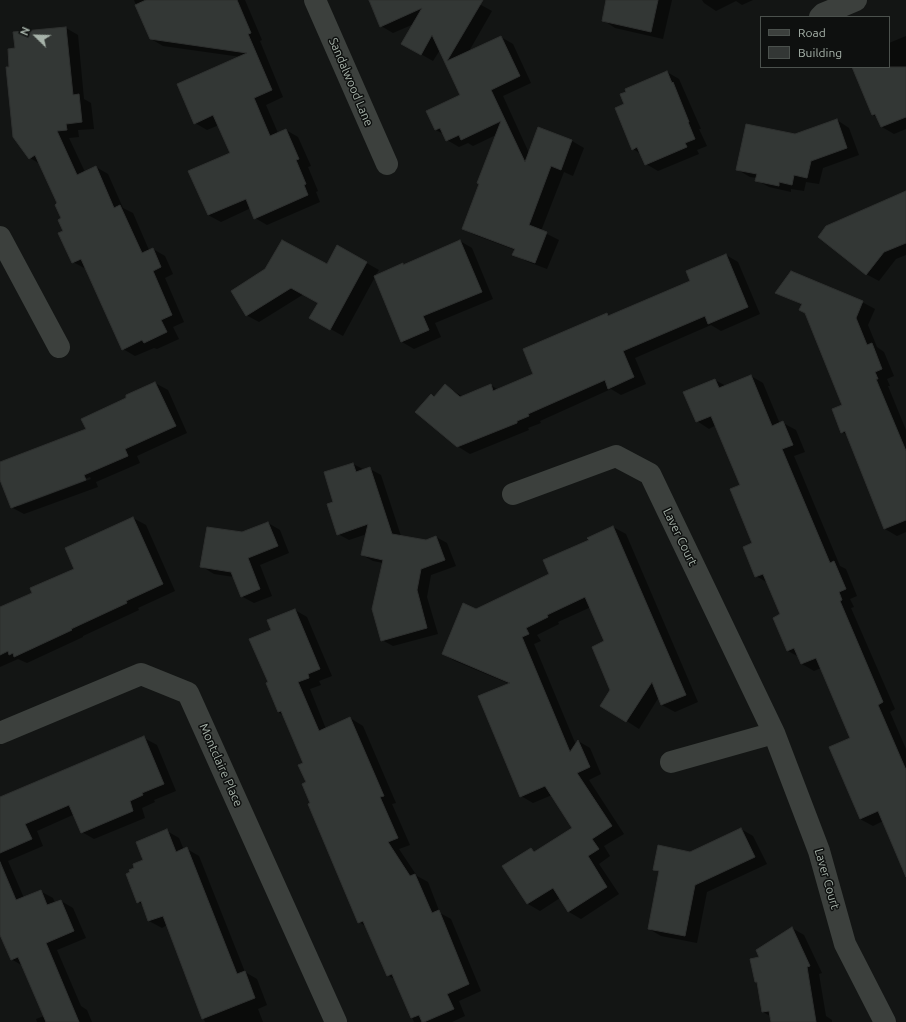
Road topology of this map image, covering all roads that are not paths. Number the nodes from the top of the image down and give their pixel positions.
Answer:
1 (315, 0) edge
2 (856, 0) edge
3 (821, 16) edge
4 (387, 164) dead end
5 (0, 237) edge
6 (59, 347) dead end
7 (513, 494) dead end
8 (0, 733) edge
9 (774, 733) junction
10 (671, 762) dead end
11 (336, 1022) edge
12 (885, 1022) edge

1 - 4 street, Sandalwood Lane
2 - 3 street
5 - 6 street
7 - 9 street, Laver Court
8 - 11 street, Montclaire Place
9 - 10 street
9 - 12 street, Laver Court

